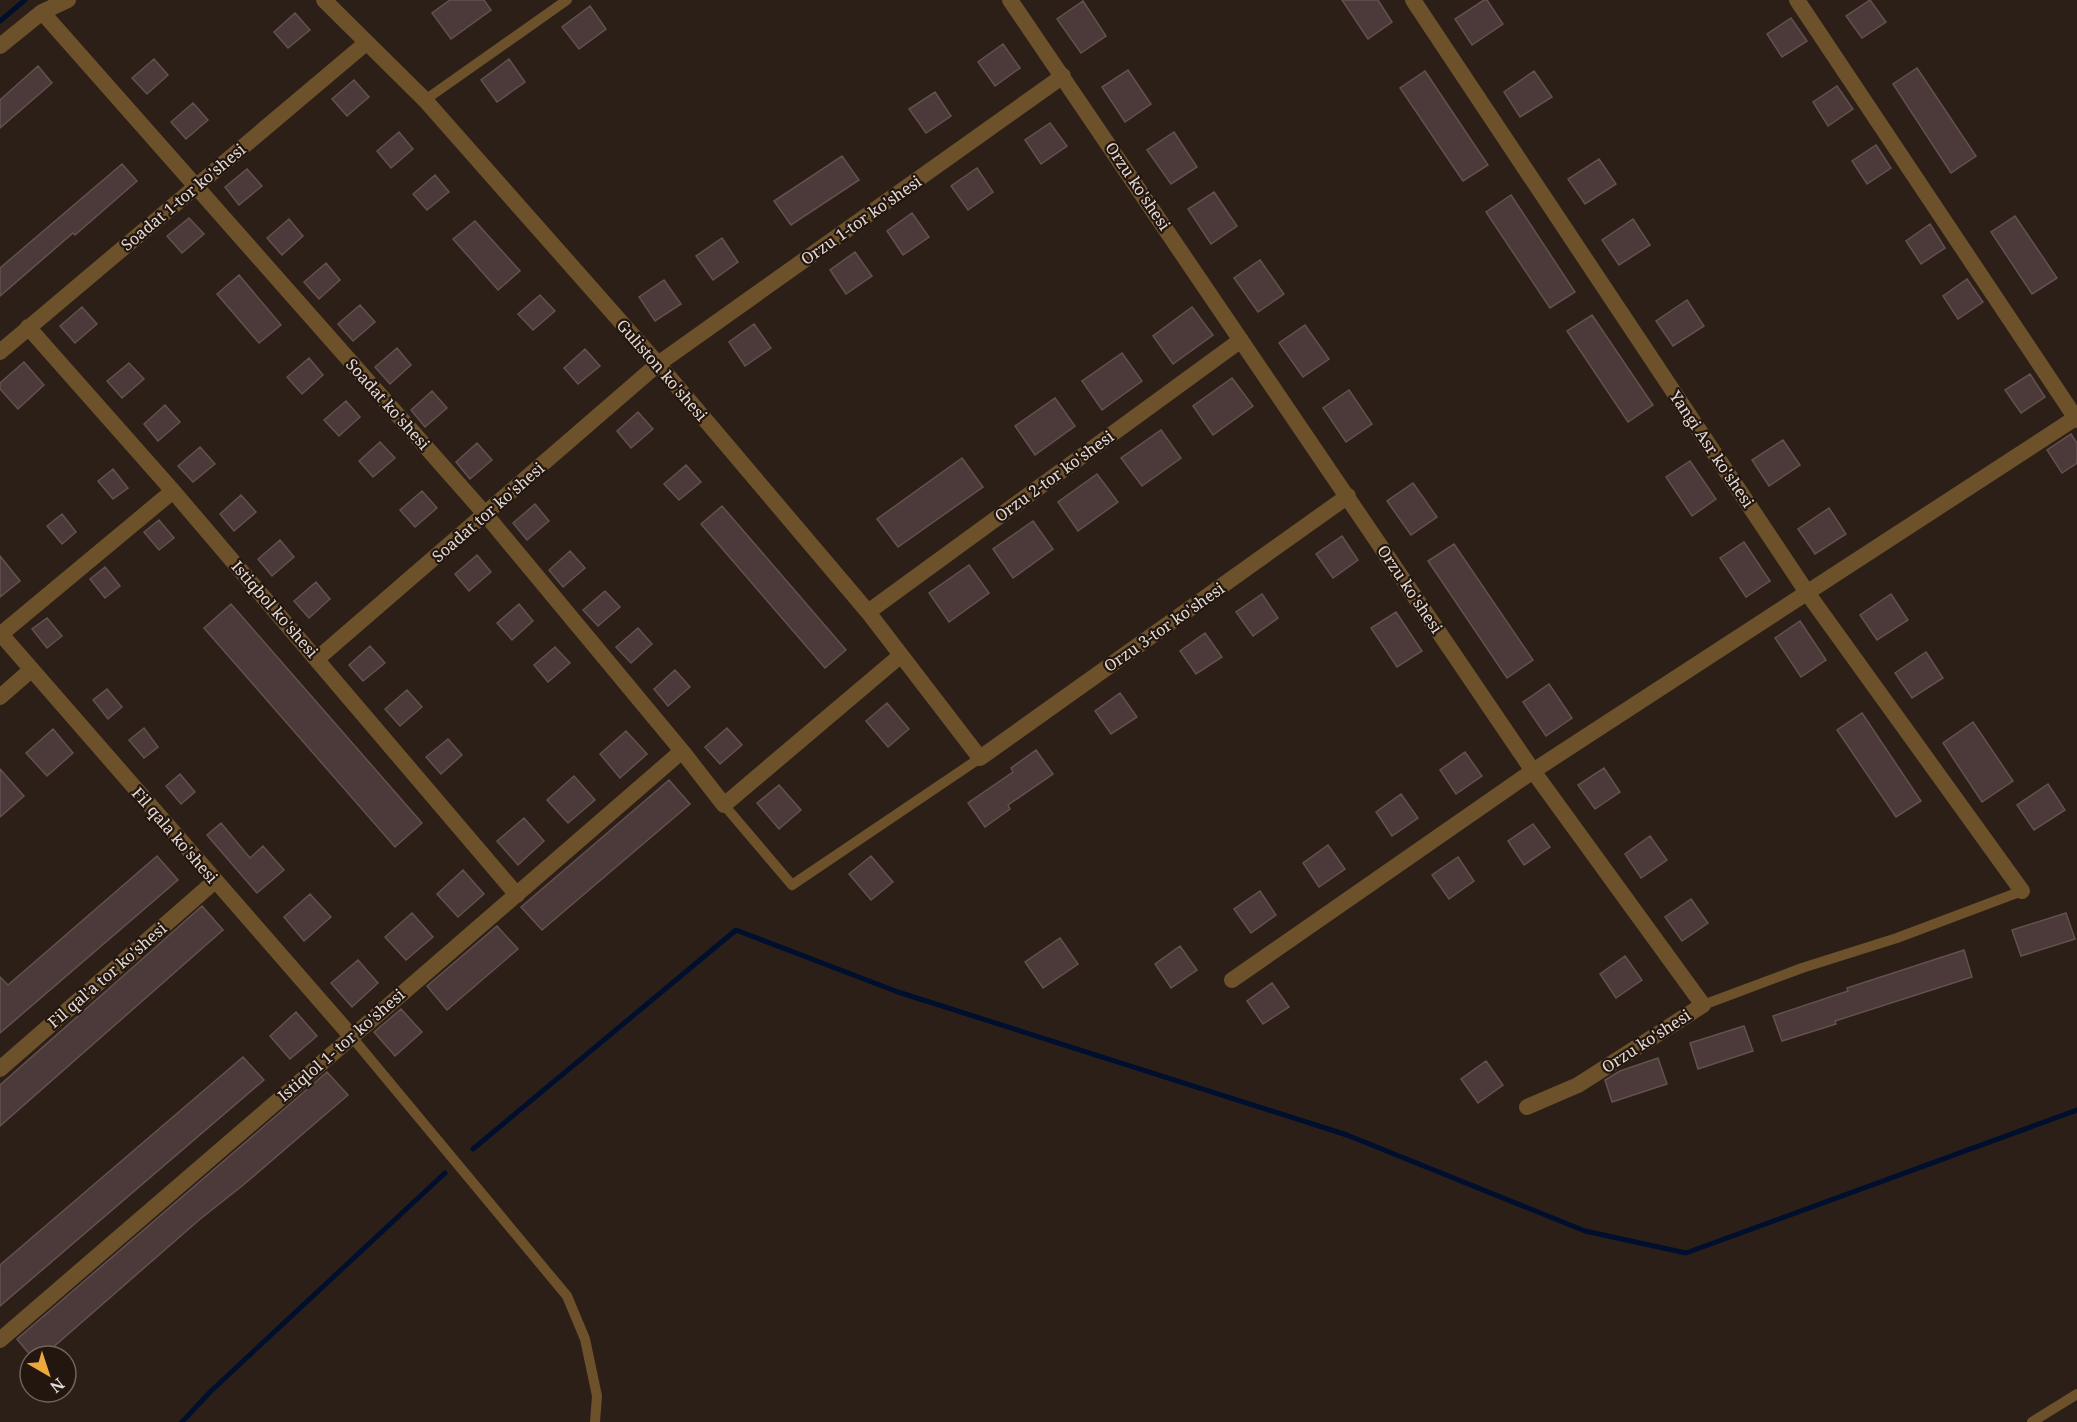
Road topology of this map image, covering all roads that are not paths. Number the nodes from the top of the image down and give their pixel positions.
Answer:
1 (68, 0) edge
2 (324, 0) edge
3 (567, 0) edge
4 (1010, 0) edge
5 (1413, 0) edge
6 (1797, 0) edge
7 (42, 12) junction
8 (366, 43) junction
9 (0, 46) edge
10 (1063, 76) junction
11 (425, 100) junction
12 (195, 187) junction
13 (28, 327) junction
14 (1241, 340) junction
15 (0, 352) edge
16 (658, 364) junction
17 (2077, 418) edge
18 (173, 491) junction
19 (1348, 496) junction
20 (486, 515) junction
21 (1808, 594) junction
22 (868, 612) junction
23 (0, 634) edge
24 (900, 656) junction
25 (317, 659) junction
26 (31, 670) junction
27 (0, 697) edge
28 (682, 751) junction
29 (980, 758) junction
30 (1533, 771) junction
31 (724, 805) junction
32 (215, 881) junction
33 (2022, 891) joint
34 (517, 895) junction
35 (1232, 980) dead end
36 (1703, 1005) junction
37 (351, 1036) junction
38 (0, 1069) edge
39 (1527, 1107) dead end
40 (0, 1340) edge
41 (2077, 1394) edge
42 (595, 1422) edge
43 (2032, 1422) edge

1 - 7 street
2 - 8 street, Guliston ko'shesi
3 - 11 lane
4 - 10 street, Orzu ko'shesi
5 - 21 street, Yangi Asr ko'shesi
6 - 17 street
7 - 9 street
7 - 12 street, Soadat ko'shesi
8 - 11 street, Guliston ko'shesi
8 - 12 street, Soadat 1-tor ko'shesi
10 - 14 street, Orzu ko'shesi
10 - 16 street, Orzu 1-tor ko'shesi
11 - 16 street, Guliston ko'shesi
12 - 13 street, Soadat 1-tor ko'shesi
12 - 20 street, Soadat ko'shesi
13 - 15 street, Soadat 1-tor ko'shesi
13 - 18 street, Istiqbol ko'shesi
14 - 19 street, Orzu ko'shesi
14 - 22 street, Orzu 2-tor ko'shesi
16 - 20 street, Soadat tor ko'shesi
16 - 22 street, Guliston ko'shesi
17 - 21 street
18 - 23 street
18 - 25 street, Istiqbol ko'shesi
19 - 29 street, Orzu 3-tor ko'shesi
19 - 30 street, Orzu ko'shesi
20 - 25 street, Soadat tor ko'shesi
20 - 28 street, Soadat ko'shesi
21 - 30 street
21 - 33 street, Yangi Asr ko'shesi
22 - 24 street, Guliston ko'shesi
23 - 26 street, Fil qala ko'shesi
24 - 29 street, Guliston ko'shesi
24 - 31 street
25 - 34 street, Istiqbol ko'shesi
26 - 27 street
26 - 32 street, Fil qala ko'shesi
28 - 31 street, Soadat ko'shesi
28 - 34 street, Istiqlol 1- tor ko'shesi
29 - 31 lane
30 - 35 street
30 - 36 street, Orzu ko'shesi
32 - 37 street, Fil qala ko'shesi
32 - 38 street, Fil qal'a tor ko'shesi
33 - 36 lane
34 - 37 street, Istiqlol 1- tor ko'shesi
36 - 39 street, Orzu ko'shesi
37 - 40 street, Istiqlol 1- tor ko'shesi
37 - 42 lane
41 - 43 lane

